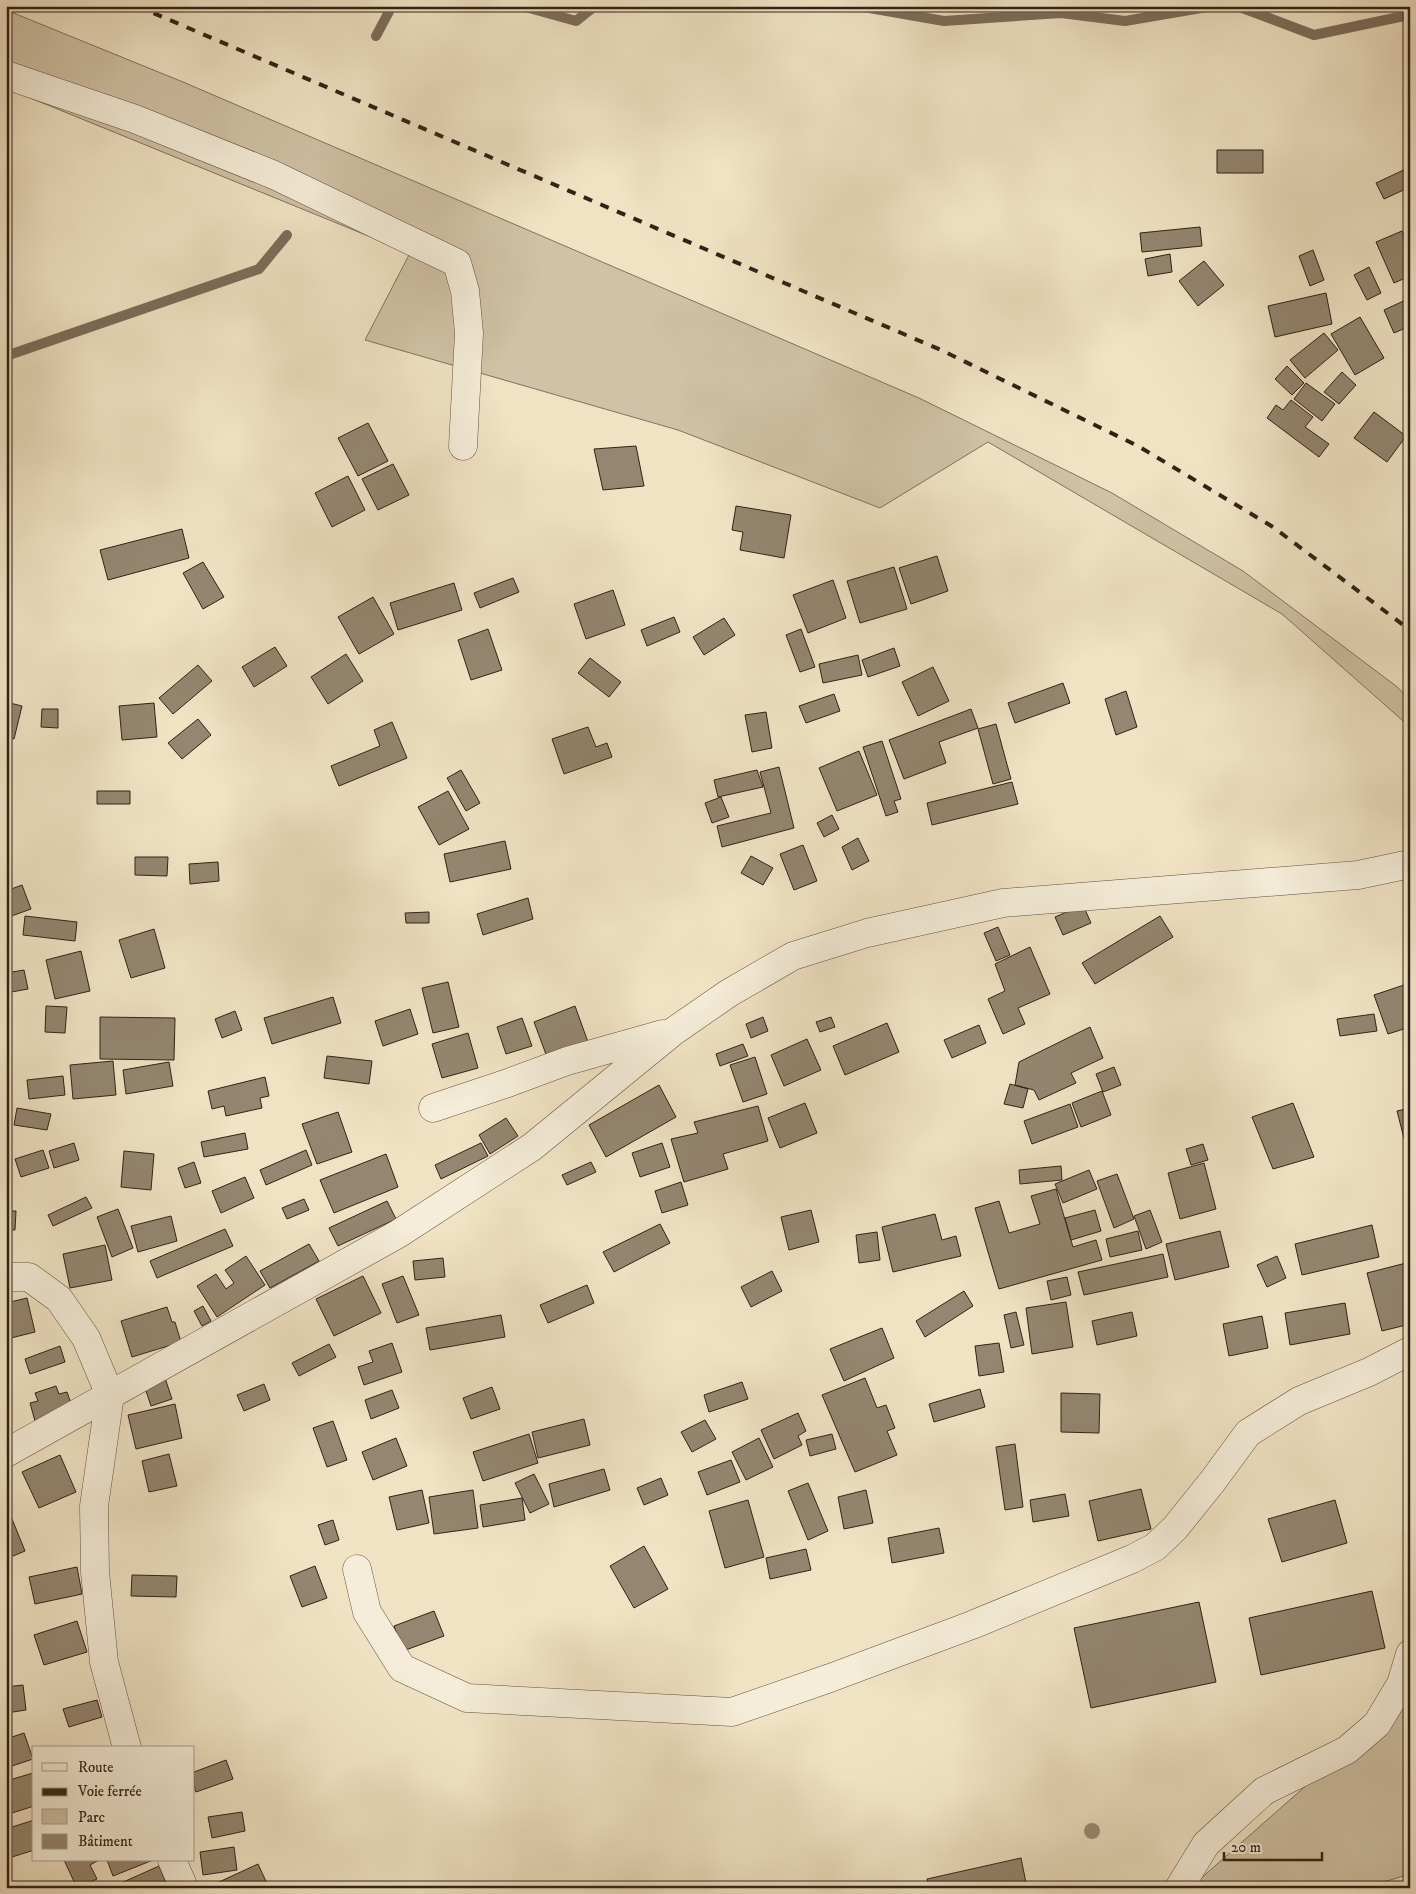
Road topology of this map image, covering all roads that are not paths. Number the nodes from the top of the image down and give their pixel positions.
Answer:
1 (6, 75) edge
2 (463, 446) dead end
3 (1410, 864) edge
4 (674, 1031) junction
5 (433, 1108) dead end
6 (6, 1257) edge
7 (18, 1277) edge
8 (1410, 1351) edge
9 (110, 1395) junction
10 (6, 1453) edge
11 (357, 1569) dead end
12 (1410, 1654) edge
13 (126, 1746) edge
14 (173, 1862) edge
15 (184, 1888) edge
16 (1180, 1888) edge

1 - 2 street
3 - 4 street
4 - 5 street
4 - 9 street
6 - 7 street
7 - 9 street
8 - 11 street
9 - 10 street
9 - 13 street
12 - 16 street
14 - 15 street

